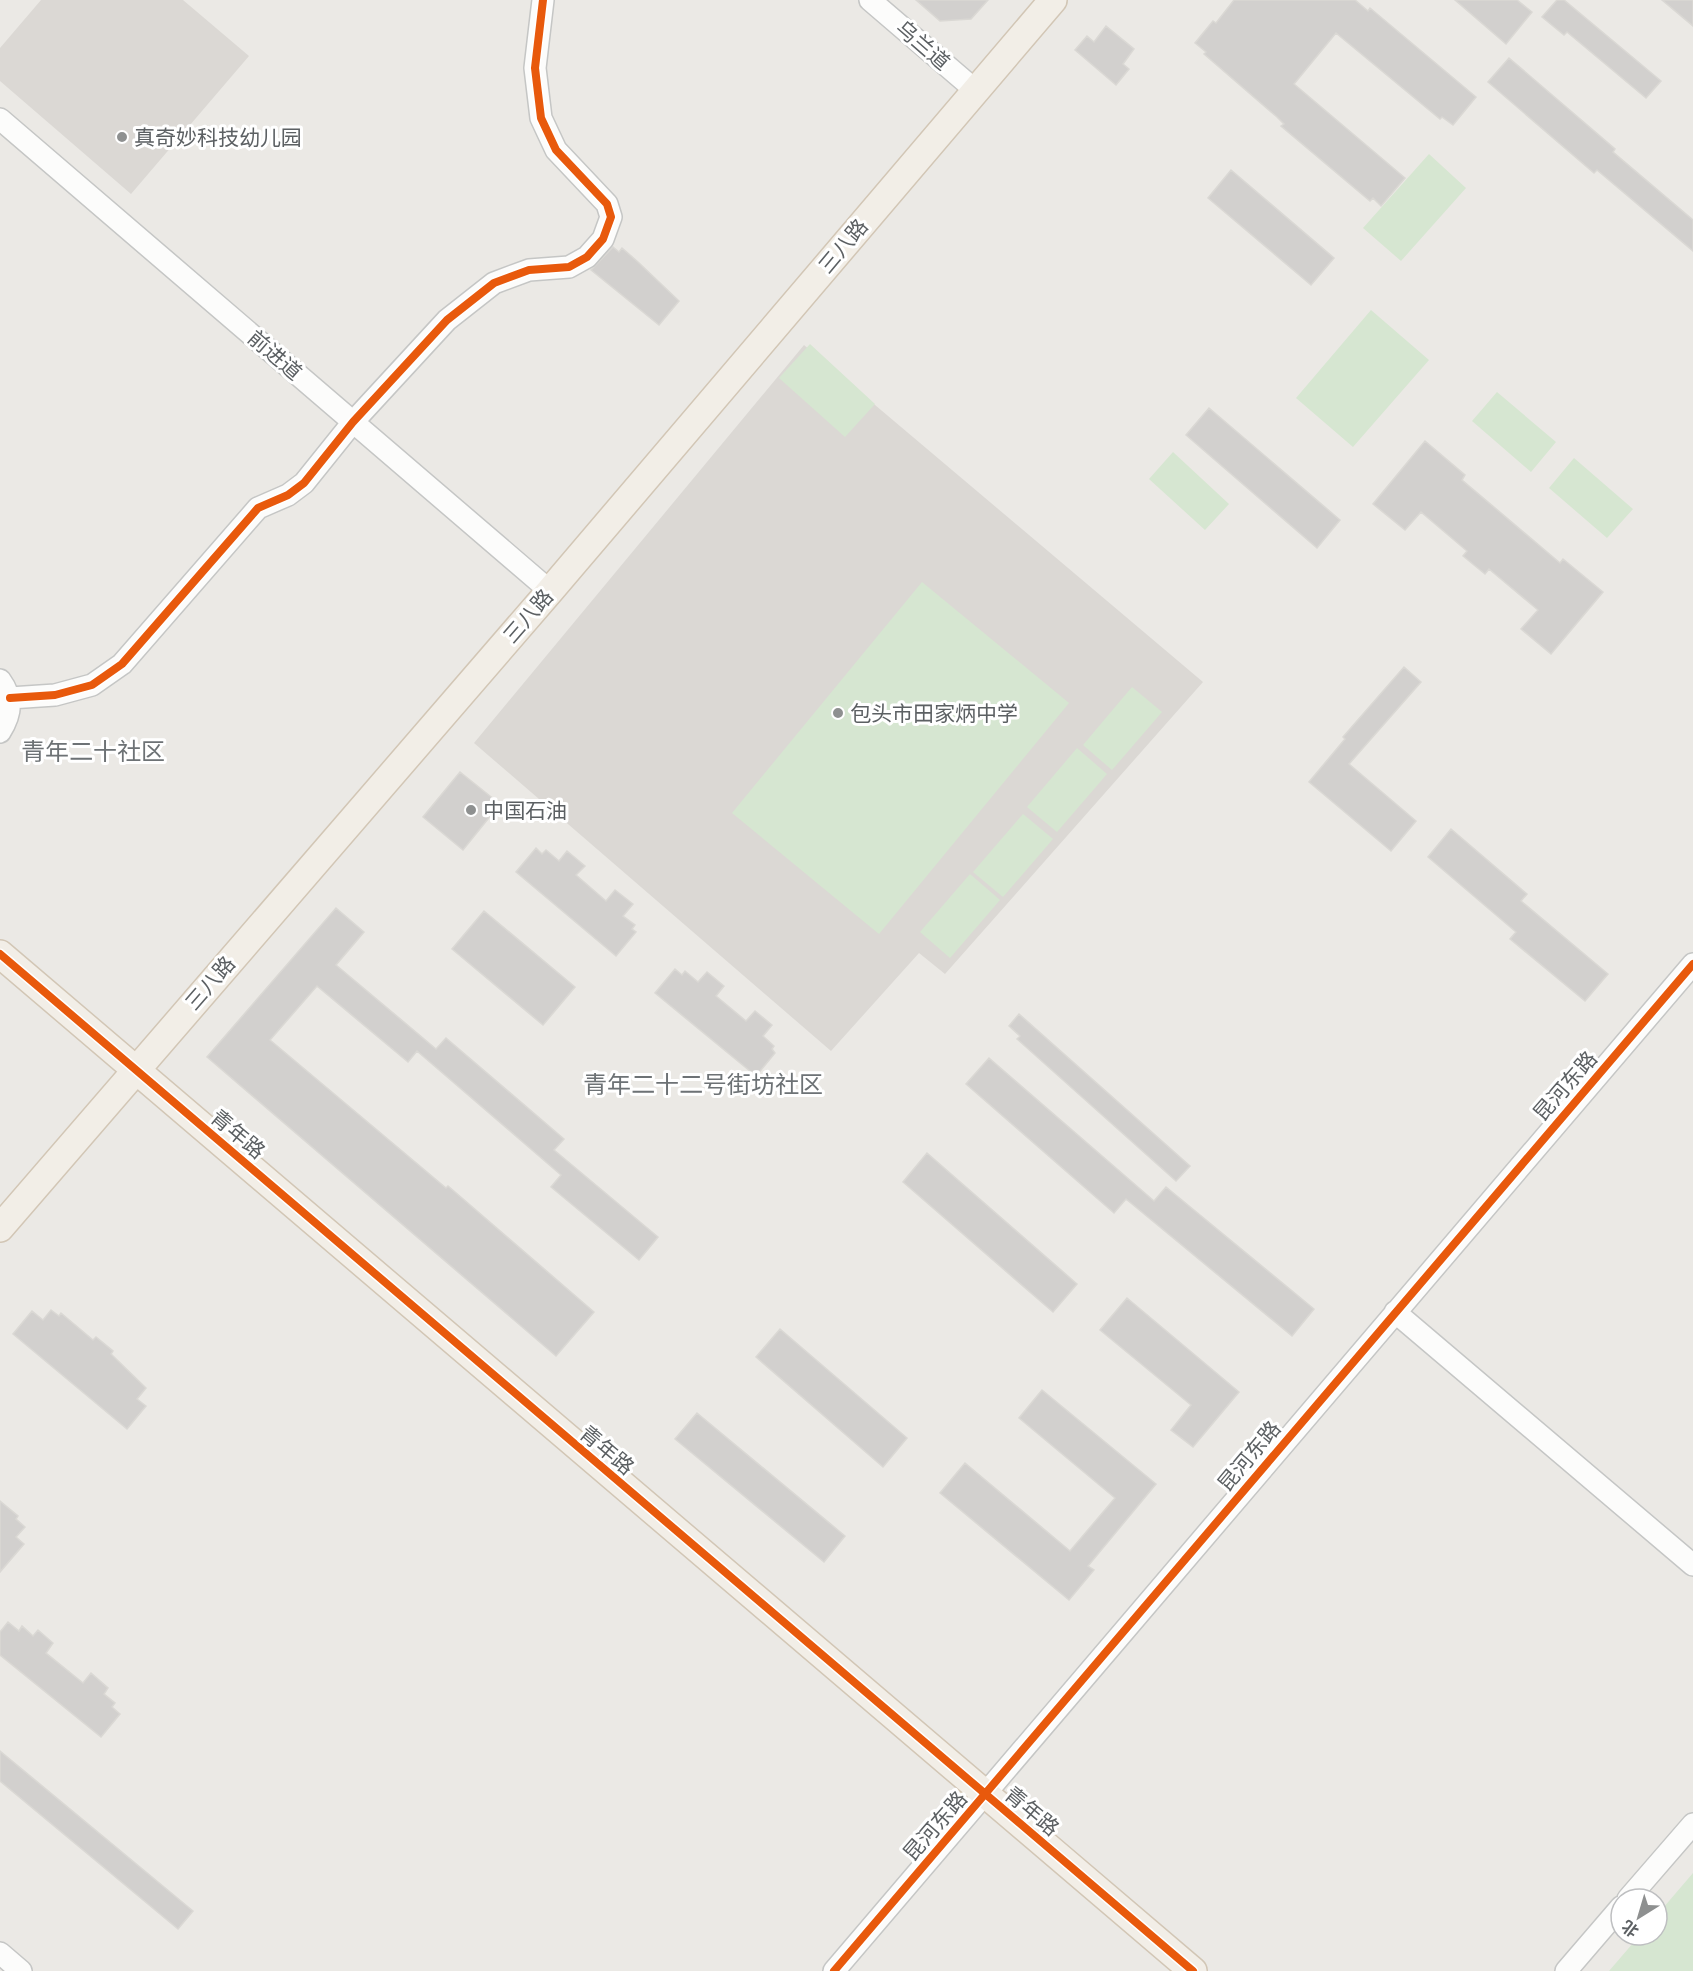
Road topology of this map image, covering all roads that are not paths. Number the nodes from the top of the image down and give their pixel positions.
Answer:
1 (543, 0) edge
2 (870, 0) edge
3 (1053, 0) edge
4 (975, 90) junction
5 (0, 119) edge
6 (353, 422) junction
7 (550, 591) junction
8 (5, 689) edge
9 (0, 732) edge
10 (0, 954) edge
11 (1693, 964) edge
12 (135, 1070) junction
13 (0, 1228) edge
14 (1395, 1312) junction
15 (1693, 1565) edge
16 (986, 1795) junction
17 (1693, 1824) edge
18 (1638, 1887) edge
19 (1609, 1921) edge
20 (0, 1953) edge
21 (21, 1971) edge
22 (834, 1971) edge
23 (1192, 1971) edge
24 (1566, 1971) edge

1 - 6 street
2 - 4 street, 乌兰道
3 - 4 main road, 三八路
4 - 7 main road, 三八路
5 - 6 street, 前进道
6 - 7 street, 前进道
6 - 8 street
7 - 12 main road, 三八路
8 - 9 street
10 - 12 main road, 青年路
11 - 14 street, 昆河东路
12 - 13 main road, 三八路
12 - 16 main road, 青年路
14 - 15 street
14 - 16 street, 昆河东路
16 - 22 street, 昆河东路
16 - 23 main road, 青年路
17 - 18 street
19 - 24 street
20 - 21 street

